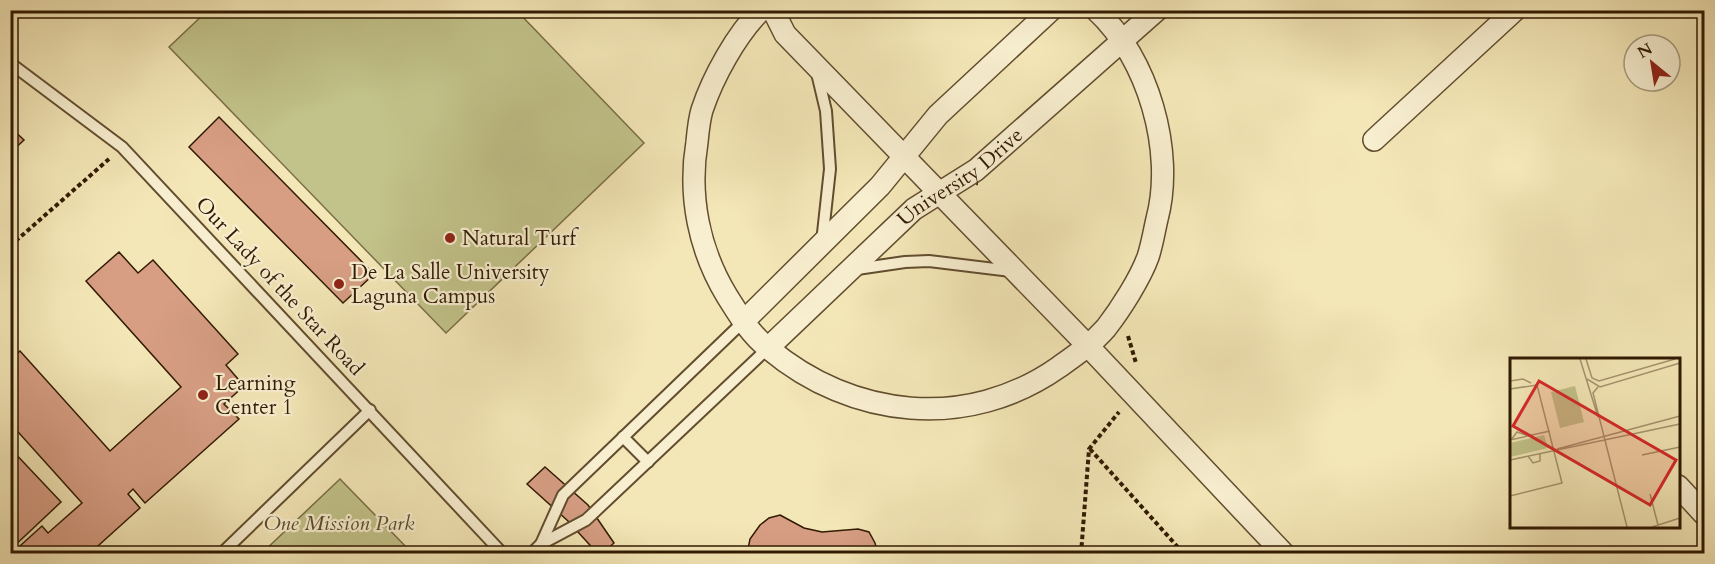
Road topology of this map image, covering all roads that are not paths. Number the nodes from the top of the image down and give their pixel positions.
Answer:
1 (773, 10) edge
2 (1051, 10) edge
3 (1096, 10) edge
4 (1157, 10) edge
5 (1515, 10) edge
6 (752, 14) edge
7 (785, 34) junction
8 (1123, 42) junction
9 (10, 63) edge
10 (815, 64) junction
11 (1374, 140) dead end
12 (905, 156) junction
13 (940, 193) junction
14 (822, 244) junction
15 (850, 270) junction
16 (1016, 271) junction
17 (743, 322) junction
18 (1088, 346) junction
19 (768, 348) junction
20 (370, 410) junction
21 (623, 437) junction
22 (648, 462) junction
23 (1679, 488) edge
24 (1704, 514) edge
25 (541, 544) junction
26 (221, 554) edge
27 (503, 554) edge
28 (531, 554) edge
29 (1284, 554) edge

1 - 7 street
2 - 12 street, University Drive
3 - 8 street
4 - 8 street, University Drive
5 - 11 street
6 - 7 street
6 - 17 street
7 - 10 street
8 - 13 street, University Drive
8 - 18 street
9 - 20 lane, Our Lady of the Star Road
10 - 12 street
10 - 14 lane
12 - 13 street
12 - 14 street, University Drive
13 - 15 street, University Drive
13 - 16 street
14 - 17 street, University Drive
15 - 16 lane
15 - 19 street, University Drive
16 - 18 street
17 - 19 street
17 - 21 lane
18 - 19 street
18 - 29 street
19 - 22 lane
20 - 26 lane
20 - 27 lane, Our Lady of the Star Road
21 - 22 lane
21 - 25 lane
22 - 25 lane
23 - 24 street
25 - 28 lane

